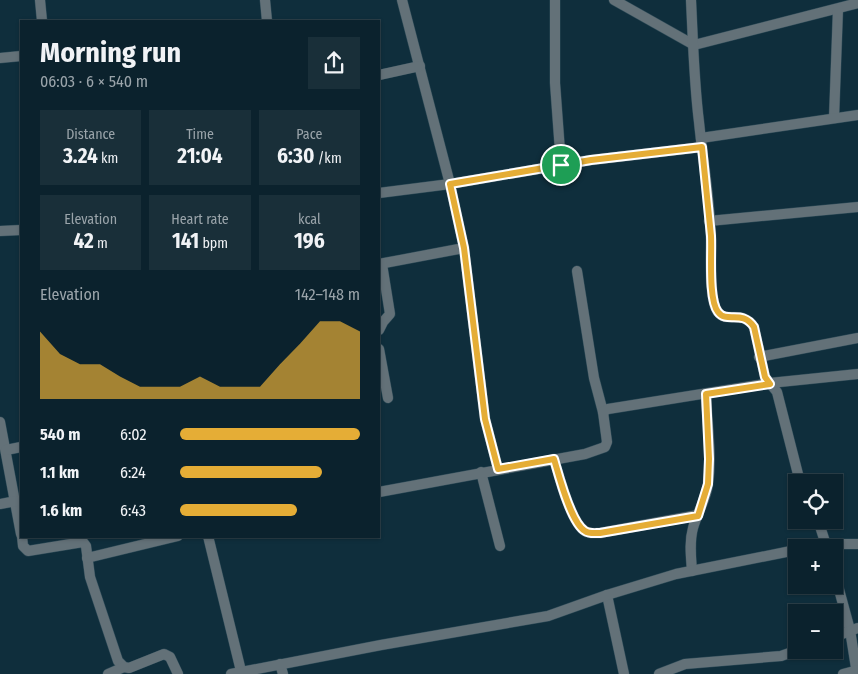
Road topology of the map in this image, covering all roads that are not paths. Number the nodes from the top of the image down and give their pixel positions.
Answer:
1 (40, 0) edge
2 (265, 0) edge
3 (402, 0) edge
4 (555, 0) edge
5 (614, 0) edge
6 (691, 2) edge
7 (858, 3) edge
8 (838, 9) junction
9 (42, 20) edge
10 (267, 20) edge
11 (694, 45) junction
12 (20, 56) edge
13 (0, 58) edge
14 (420, 66) junction
15 (380, 74) edge
16 (858, 115) edge
17 (834, 118) junction
18 (702, 143) junction
19 (561, 165) junction
20 (450, 184) junction
21 (380, 193) edge
22 (858, 207) edge
23 (709, 221) junction
24 (20, 230) edge
25 (0, 231) edge
26 (464, 248) junction
27 (381, 264) edge
28 (577, 271) dead end
29 (380, 327) edge
30 (858, 338) edge
31 (380, 354) edge
32 (759, 356) junction
33 (858, 374) edge
34 (770, 384) junction
35 (706, 394) junction
36 (388, 398) dead end
37 (603, 412) junction
38 (0, 422) edge
39 (20, 447) edge
40 (6, 450) junction
41 (554, 459) junction
42 (498, 469) junction
43 (481, 472) junction
44 (798, 474) edge
45 (380, 492) edge
46 (0, 504) edge
47 (18, 504) edge
48 (698, 516) junction
49 (20, 525) edge
50 (22, 538) edge
51 (170, 538) edge
52 (208, 538) edge
53 (858, 544) edge
54 (843, 545) edge
55 (500, 546) dead end
56 (788, 552) edge
57 (87, 558) junction
58 (692, 571) junction
59 (842, 594) edge
60 (607, 595) junction
61 (854, 632) edge
62 (788, 654) edge
63 (124, 667) junction
64 (281, 669) edge
65 (857, 669) edge
66 (236, 673) edge
67 (108, 674) edge
68 (178, 674) edge
69 (624, 674) edge
70 (659, 674) edge
71 (844, 674) edge

1 - 9 street
2 - 10 street
3 - 14 street
4 - 19 street
5 - 11 street
6 - 11 street
7 - 8 street
8 - 11 street
8 - 17 street
11 - 18 street
12 - 13 street
14 - 15 street
14 - 20 street
16 - 17 street
17 - 18 street
18 - 19 street
18 - 23 street
19 - 20 street
20 - 21 street
20 - 26 street
22 - 23 street
23 - 32 street
24 - 25 street
26 - 27 street
26 - 42 street
27 - 29 street
28 - 37 street
30 - 32 street
31 - 36 street
32 - 34 street
33 - 34 street
34 - 35 street
34 - 44 street
35 - 37 street
35 - 48 street
37 - 41 street
38 - 40 street
39 - 40 street
40 - 47 street
41 - 42 street
41 - 48 street
42 - 43 street
43 - 45 street
43 - 55 street
46 - 47 street
47 - 49 street
48 - 58 street
50 - 57 street
51 - 57 street
52 - 66 street
53 - 54 street
56 - 58 street
57 - 63 street
58 - 60 street
59 - 61 street
60 - 64 street
60 - 69 street
61 - 65 street
62 - 70 street
63 - 67 street
63 - 68 street
64 - 66 street
65 - 71 street

